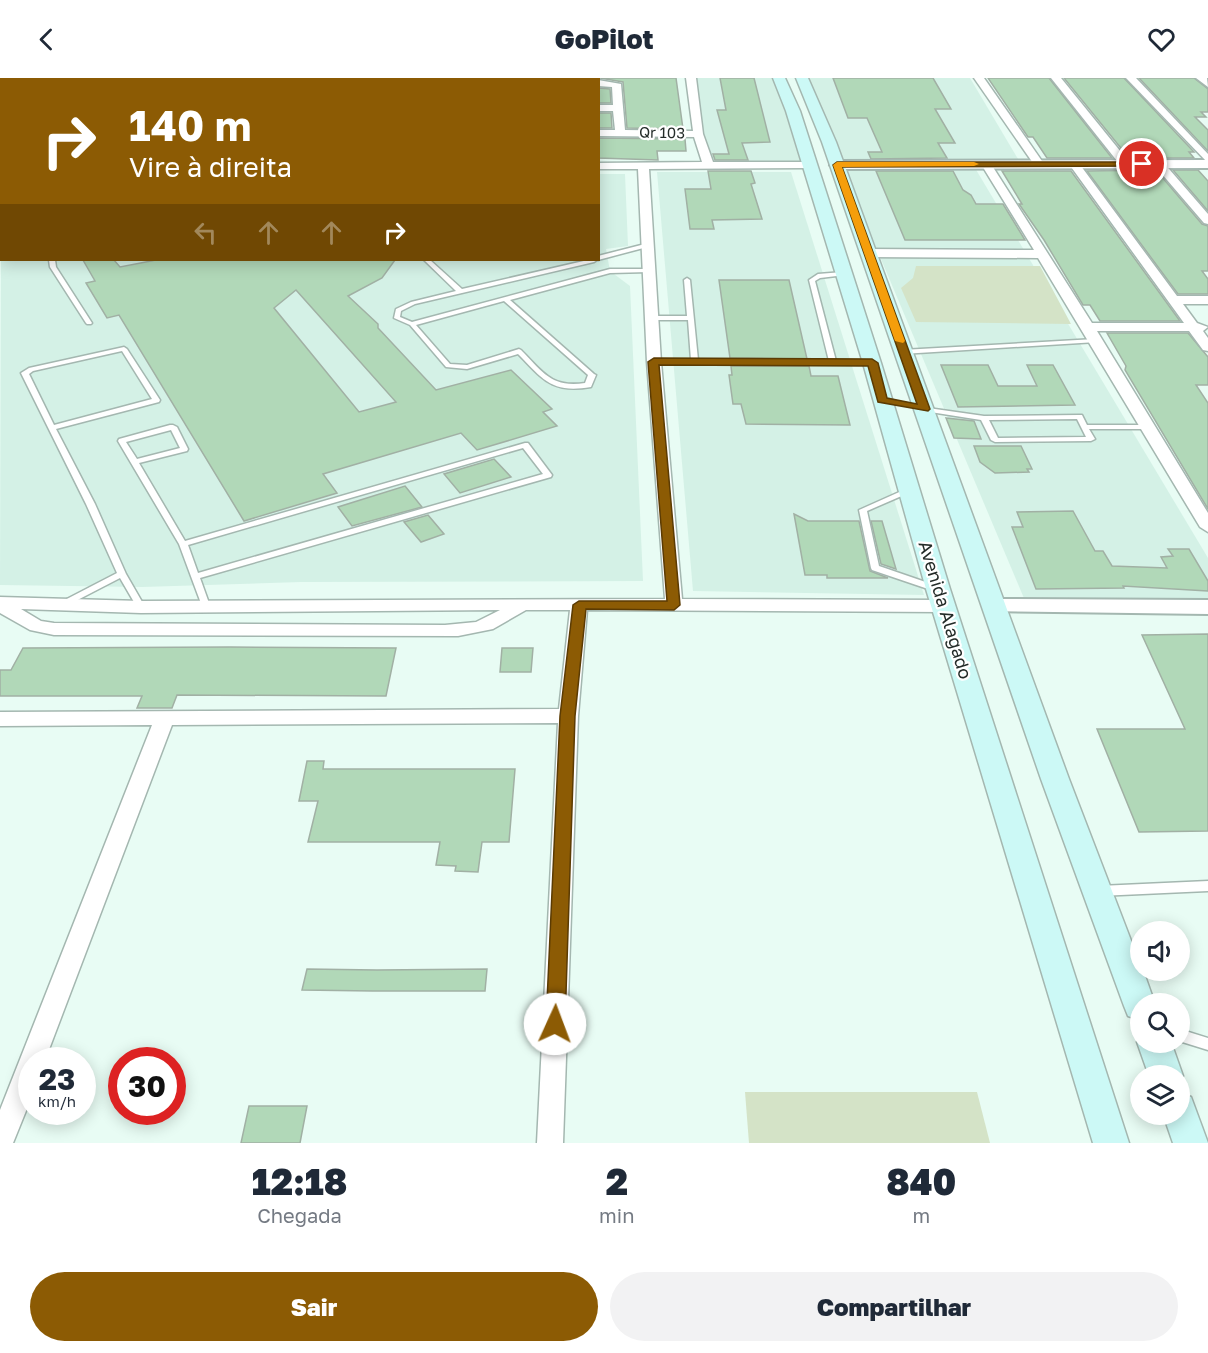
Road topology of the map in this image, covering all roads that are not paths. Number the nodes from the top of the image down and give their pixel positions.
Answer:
1 (691, 78) edge
2 (787, 78) edge
3 (979, 78) edge
4 (1056, 78) edge
5 (1131, 78) edge
6 (1202, 78) edge
7 (616, 81) edge
8 (600, 83) edge
9 (1208, 84) edge
10 (801, 107) junction
11 (600, 108) edge
12 (618, 108) junction
13 (600, 133) edge
14 (620, 133) junction
15 (698, 134) junction
16 (1208, 162) edge
17 (986, 164) junction
18 (1039, 164) junction
19 (1074, 164) junction
20 (1125, 164) junction
21 (1159, 164) junction
22 (709, 165) junction
23 (808, 165) junction
24 (837, 165) junction
25 (600, 166) edge
26 (643, 166) junction
27 (1208, 221) edge
28 (649, 245) junction
29 (868, 253) junction
30 (1043, 254) junction
31 (600, 258) edge
32 (52, 261) edge
33 (428, 261) edge
34 (588, 261) edge
35 (649, 270) junction
36 (549, 271) junction
37 (843, 274) junction
38 (687, 280) dead end
39 (567, 283) junction
40 (461, 292) junction
41 (506, 300) junction
42 (1174, 300) junction
43 (1208, 300) edge
44 (651, 318) junction
45 (690, 318) junction
46 (89, 323) dead end
47 (412, 324) junction
48 (1193, 327) junction
49 (1208, 327) edge
50 (1092, 334) junction
51 (1208, 347) edge
52 (902, 352) junction
53 (695, 361) junction
54 (654, 362) junction
55 (833, 362) junction
56 (872, 363) junction
57 (882, 400) junction
58 (924, 409) junction
59 (984, 418) junction
60 (1085, 427) junction
61 (1147, 427) junction
62 (52, 428) junction
63 (135, 462) junction
64 (909, 487) junction
65 (1208, 527) edge
66 (183, 544) junction
67 (975, 553) junction
68 (122, 574) junction
69 (197, 576) junction
70 (940, 598) junction
71 (0, 604) edge
72 (522, 604) junction
73 (61, 605) junction
74 (579, 605) junction
75 (674, 605) junction
76 (206, 606) junction
77 (996, 606) junction
78 (141, 607) junction
79 (1208, 607) edge
80 (568, 716) junction
81 (0, 719) edge
82 (164, 719) junction
83 (1208, 886) edge
84 (1097, 891) junction
85 (1135, 993) edge
86 (1190, 1038) edge
87 (1208, 1044) edge
88 (37, 1047) edge
89 (18, 1097) edge
90 (1185, 1125) edge
91 (0, 1143) edge
92 (550, 1143) edge
93 (1111, 1143) edge
94 (1191, 1143) edge

1 - 15 street
2 - 10 main road, Avenida Alagado
3 - 18 street
4 - 20 street
5 - 16 street
6 - 9 street
7 - 8 street, Qr 103
7 - 12 street, Qr 103
10 - 23 main road, Avenida Alagado
10 - 24 main road, Avenida Alagado
11 - 12 street
12 - 14 street, Qr 103
13 - 14 street
14 - 15 street, Qr 103
15 - 22 street
16 - 21 street
17 - 18 street
17 - 24 street
17 - 30 street
18 - 19 street
19 - 20 street
19 - 42 street
20 - 21 street
21 - 27 street
22 - 23 street
22 - 26 street
23 - 37 main road, Avenida Alagado
24 - 29 main road, Avenida Alagado
25 - 26 street
26 - 28 street
28 - 31 lane
28 - 35 street
29 - 30 street
29 - 52 main road, Avenida Alagado
30 - 50 street
32 - 46 lane
33 - 40 lane
34 - 36 lane
35 - 39 lane
35 - 44 street
36 - 39 lane
36 - 40 lane
37 - 55 lane
37 - 56 main road, Avenida Alagado
38 - 45 lane
39 - 41 lane
40 - 47 lane
41 - 47 lane
41 - 47 lane
42 - 43 street
42 - 48 street
44 - 45 lane
44 - 54 street
45 - 53 lane
48 - 49 street
48 - 50 street
48 - 51 street
50 - 52 lane
50 - 61 street
52 - 58 main road, Avenida Alagado
53 - 54 lane
53 - 55 lane
54 - 75 street
55 - 56 lane
56 - 57 main road, Avenida Alagado
57 - 58 main road
57 - 64 main road, Avenida Alagado
58 - 59 lane
58 - 67 main road, Avenida Alagado
59 - 60 lane
59 - 60 lane
60 - 61 lane
61 - 65 street
62 - 62 lane
62 - 68 lane
63 - 63 lane
63 - 66 lane
64 - 67 main road
64 - 70 main road, Avenida Alagado
64 - 70 lane
66 - 69 lane
66 - 69 lane
67 - 77 main road, Avenida Alagado
68 - 73 lane
68 - 78 lane
69 - 76 lane
70 - 75 street
70 - 93 main road, Avenida Alagado
71 - 72 street
71 - 73 street
72 - 74 street
72 - 76 street
73 - 78 street
74 - 75 street
74 - 80 street
76 - 78 street
77 - 79 street
77 - 84 main road, Avenida Alagado
80 - 82 street
80 - 92 street
81 - 82 street
82 - 88 street
83 - 84 lane
84 - 85 main road, Avenida Alagado
86 - 87 lane
89 - 91 street
90 - 94 main road

